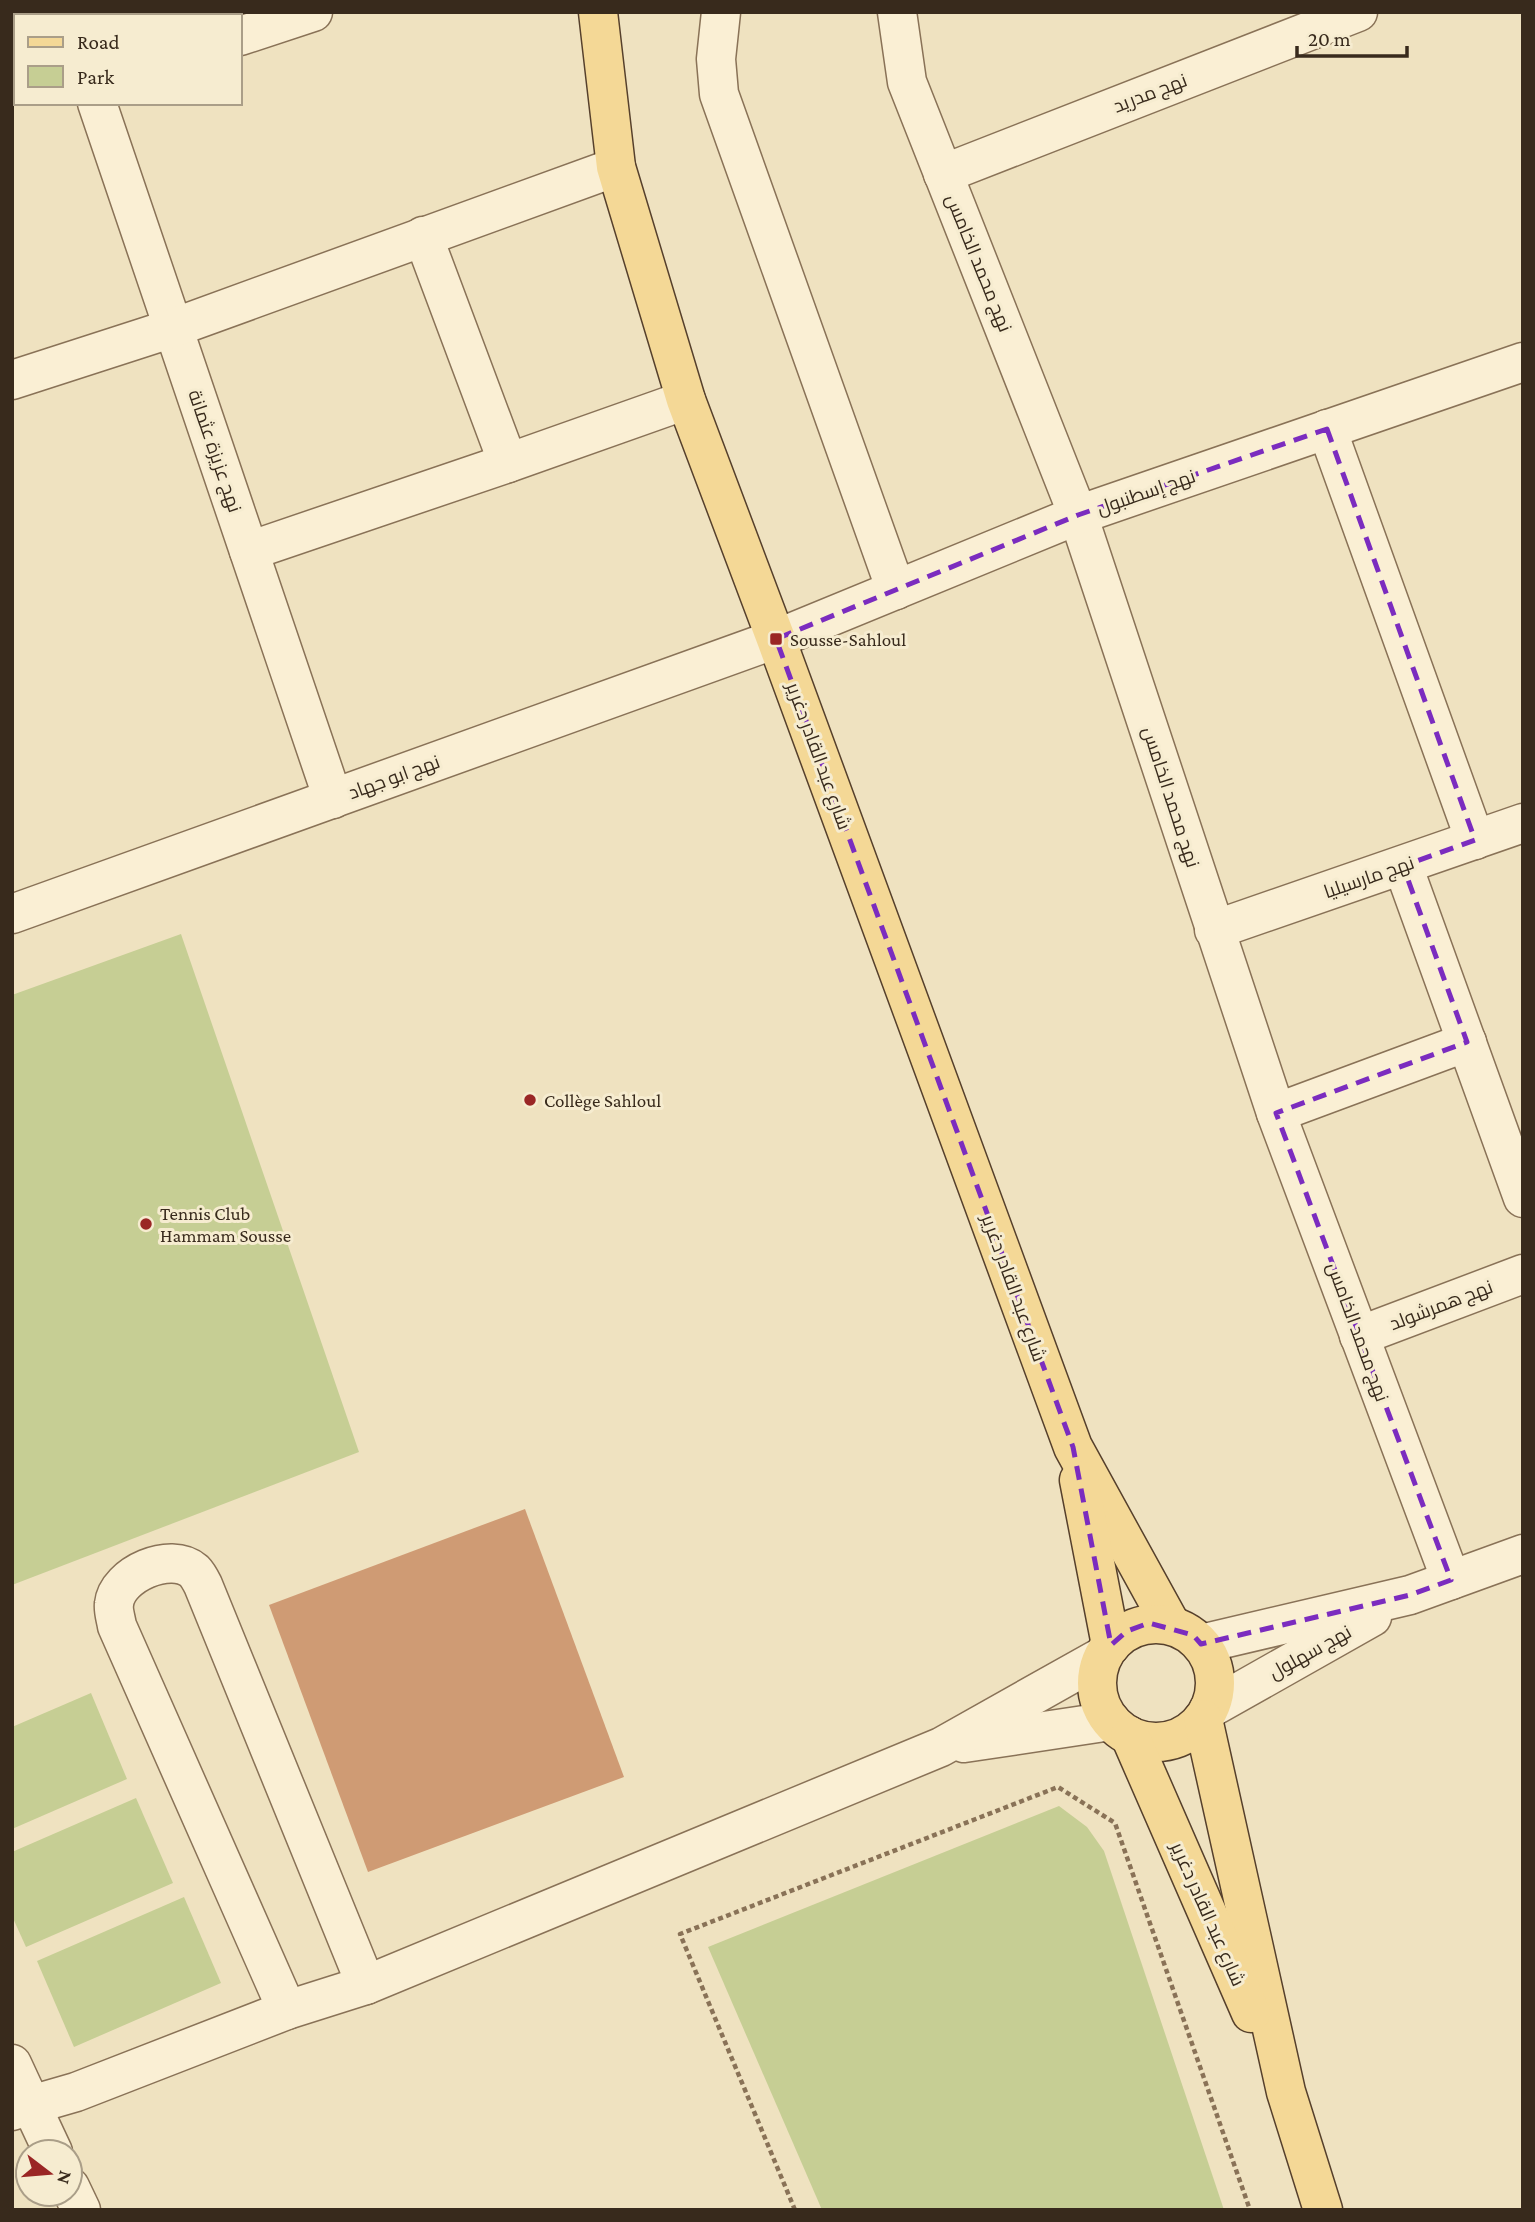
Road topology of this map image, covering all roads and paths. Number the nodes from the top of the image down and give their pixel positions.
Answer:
1 (313, 12) edge
2 (598, 12) edge
3 (721, 12) edge
4 (897, 12) edge
5 (1358, 12) edge
6 (242, 35) edge
7 (98, 105) edge
8 (615, 167) junction
9 (943, 174) junction
10 (423, 236) junction
11 (173, 328) junction
12 (1523, 362) edge
13 (12, 380) edge
14 (686, 400) junction
15 (1327, 429) junction
16 (508, 463) junction
17 (1078, 515) junction
18 (249, 551) junction
19 (897, 590) junction
20 (776, 639) junction
21 (333, 799) junction
22 (1523, 824) edge
23 (1475, 840) junction
24 (1403, 866) junction
25 (12, 914) edge
26 (1214, 930) junction
27 (1466, 1042) junction
28 (1276, 1112) junction
29 (1523, 1198) edge
30 (1523, 1274) edge
31 (1359, 1336) junction
32 (1073, 1447) junction
33 (1523, 1554) edge
34 (1451, 1580) junction
35 (1410, 1595) junction
36 (1186, 1634) junction
37 (1107, 1651) junction
38 (1206, 1714) junction
39 (1120, 1729) junction
40 (941, 1747) junction
41 (366, 1985) junction
42 (288, 2010) junction
43 (12, 2064) edge
44 (1286, 2092) junction
45 (21, 2108) edge
46 (43, 2138) edge
47 (794, 2210) edge
48 (1250, 2210) edge
49 (1323, 2210) edge

1 - 6 street
2 - 8 main road, شارع عبد القادر دغرير
3 - 19 street
4 - 9 street, نهج محمد الخامس
5 - 9 street, نهج مدريد
7 - 11 street, نهج عزيزة عثمانة
8 - 10 street
8 - 14 main road, شارع عبد القادر دغرير
9 - 17 street, نهج محمد الخامس
10 - 11 street
10 - 16 street
11 - 13 street
11 - 18 street, نهج عزيزة عثمانة
12 - 15 street, نهج إسطنبول
14 - 16 street
14 - 20 main road, شارع عبد القادر دغرير
15 - 17 street, نهج إسطنبول
15 - 23 street
16 - 18 street
17 - 19 street, نهج إسطنبول
17 - 26 street, نهج محمد الخامس
18 - 21 street, نهج عزيزة عثمانة
19 - 20 street, نهج إسطنبول
20 - 21 street, نهج ابو جهاد
20 - 32 main road, شارع عبد القادر دغرير
21 - 25 street, نهج ابو جهاد
22 - 23 street, نهج مارسيليا
23 - 24 street, نهج مارسيليا
24 - 26 street, نهج مارسيليا
24 - 27 street
26 - 28 street, نهج محمد الخامس
27 - 28 street
27 - 29 street
28 - 31 street, نهج محمد الخامس
30 - 31 street, نهج همرشولد
31 - 34 street, نهج محمد الخامس
32 - 36 main road, شارع عبد القادر دغرير
32 - 37 main road, شارع عبد القادر دغرير
33 - 34 street, نهج سهلول
34 - 35 street, نهج سهلول
35 - 36 street, نهج سهلول
35 - 38 street, نهج سهلول
36 - 37 main road
36 - 38 main road
37 - 39 main road
37 - 40 street
38 - 39 main road
38 - 44 main road, شارع عبد القادر دغرير
39 - 40 street
39 - 44 main road, شارع عبد القادر دغرير
40 - 41 street
41 - 42 street
41 - 42 street
42 - 45 street
43 - 45 street
44 - 49 main road, شارع عبد القادر دغرير
45 - 46 street
47 - 48 path

